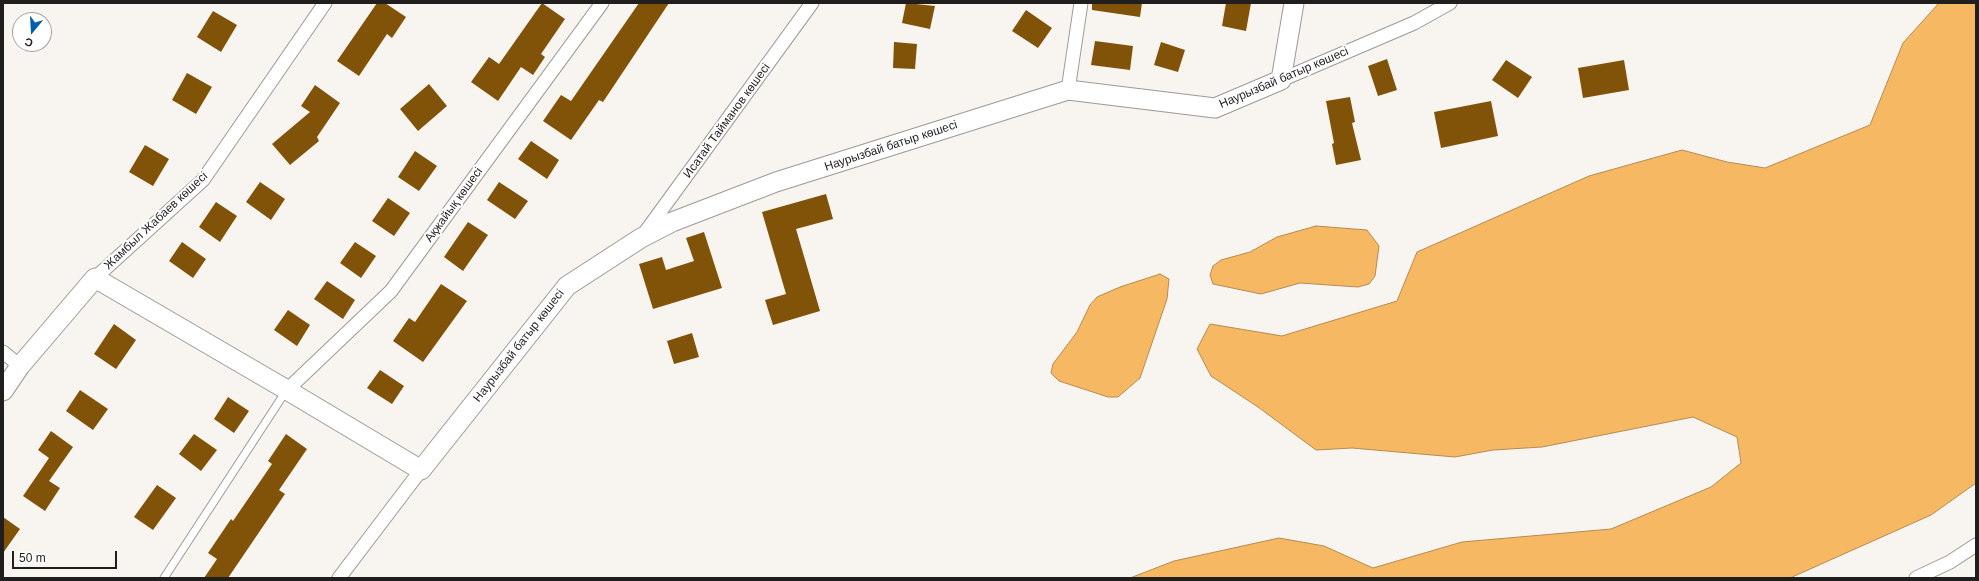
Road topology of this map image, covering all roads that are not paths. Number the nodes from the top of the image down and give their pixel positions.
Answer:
1 (325, 3) edge
2 (602, 3) edge
3 (812, 3) edge
4 (1081, 3) edge
5 (1294, 3) edge
6 (1450, 3) edge
7 (1281, 80) junction
8 (1068, 90) junction
9 (642, 238) junction
10 (95, 278) junction
11 (3, 352) edge
12 (20, 366) junction
13 (3, 390) edge
14 (287, 390) junction
15 (421, 470) junction
16 (1976, 545) edge
17 (164, 578) edge
18 (340, 578) edge
19 (1916, 578) edge

1 - 10 street, Жамбыл Жабаев көшесі
2 - 14 street, Ақжайық көшесі
3 - 9 street, Исатай Тайманов көшесі
4 - 8 street
5 - 7 street
6 - 7 street, Наурызбай батыр көшесі
7 - 8 street, Наурызбай батыр көшесі
8 - 9 street, Наурызбай батыр көшесі
9 - 15 street, Наурызбай батыр көшесі
10 - 12 street, Жамбыл Жабаев көшесі
10 - 14 street
11 - 12 street
12 - 13 street, Жамбыл Жабаев көшесі
14 - 15 street
14 - 17 lane
15 - 18 street
16 - 19 street

